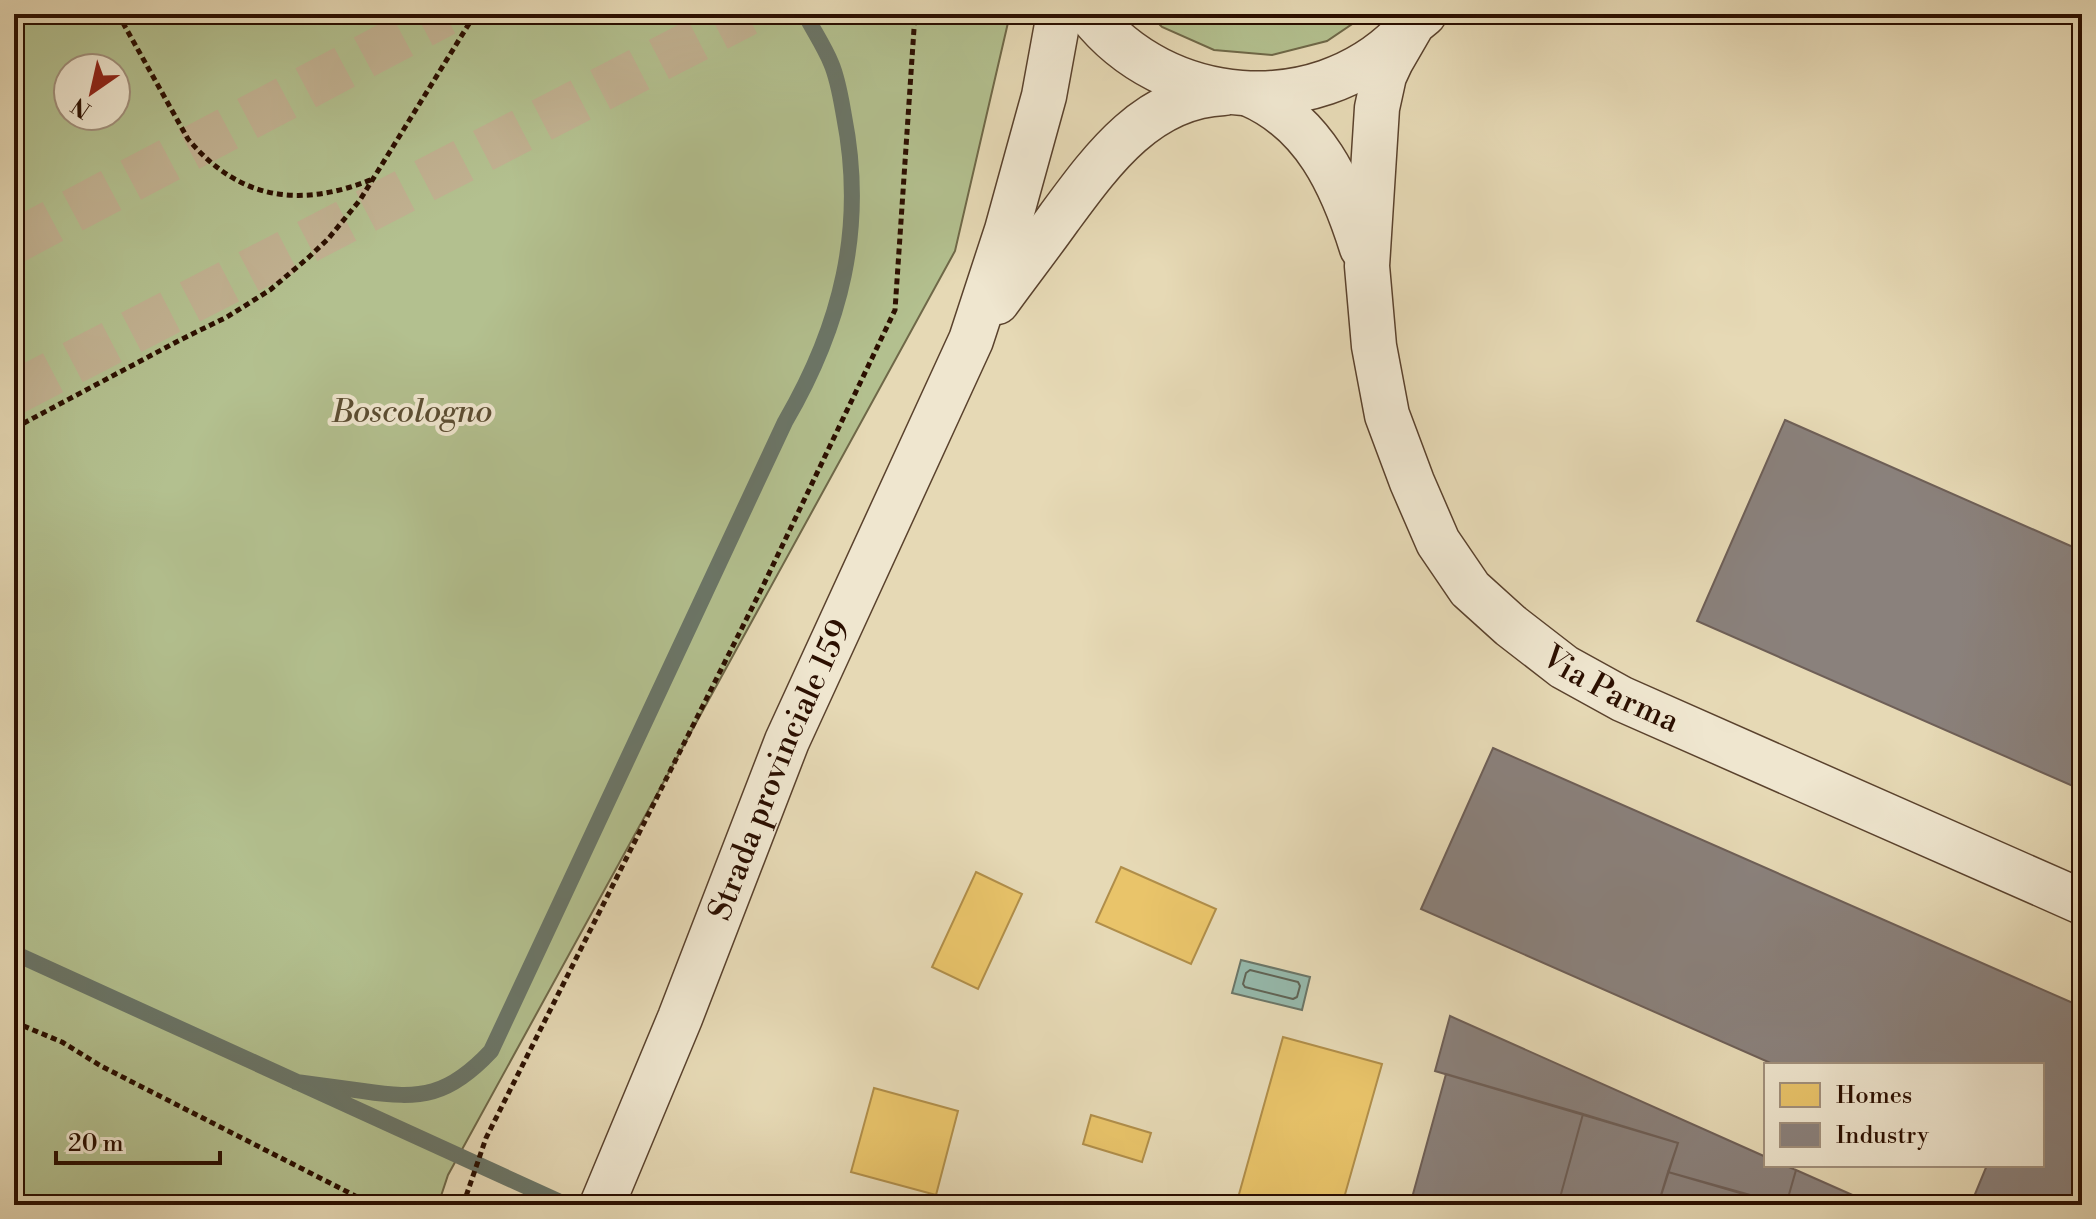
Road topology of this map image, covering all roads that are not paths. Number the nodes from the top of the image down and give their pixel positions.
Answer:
1 (1059, 14) edge
2 (1090, 14) edge
3 (1420, 17) edge
4 (1241, 93) junction
5 (1367, 266) junction
6 (971, 340) junction
7 (2082, 902) edge
8 (602, 1205) edge

1 - 6 street, Strada provinciale 159
2 - 4 street, Strada provinciale 159
3 - 4 street, Strada provinciale 159
3 - 5 street
4 - 5 street
4 - 6 street, Strada provinciale 159
5 - 7 street, Via Parma
6 - 8 street, Strada provinciale 159

